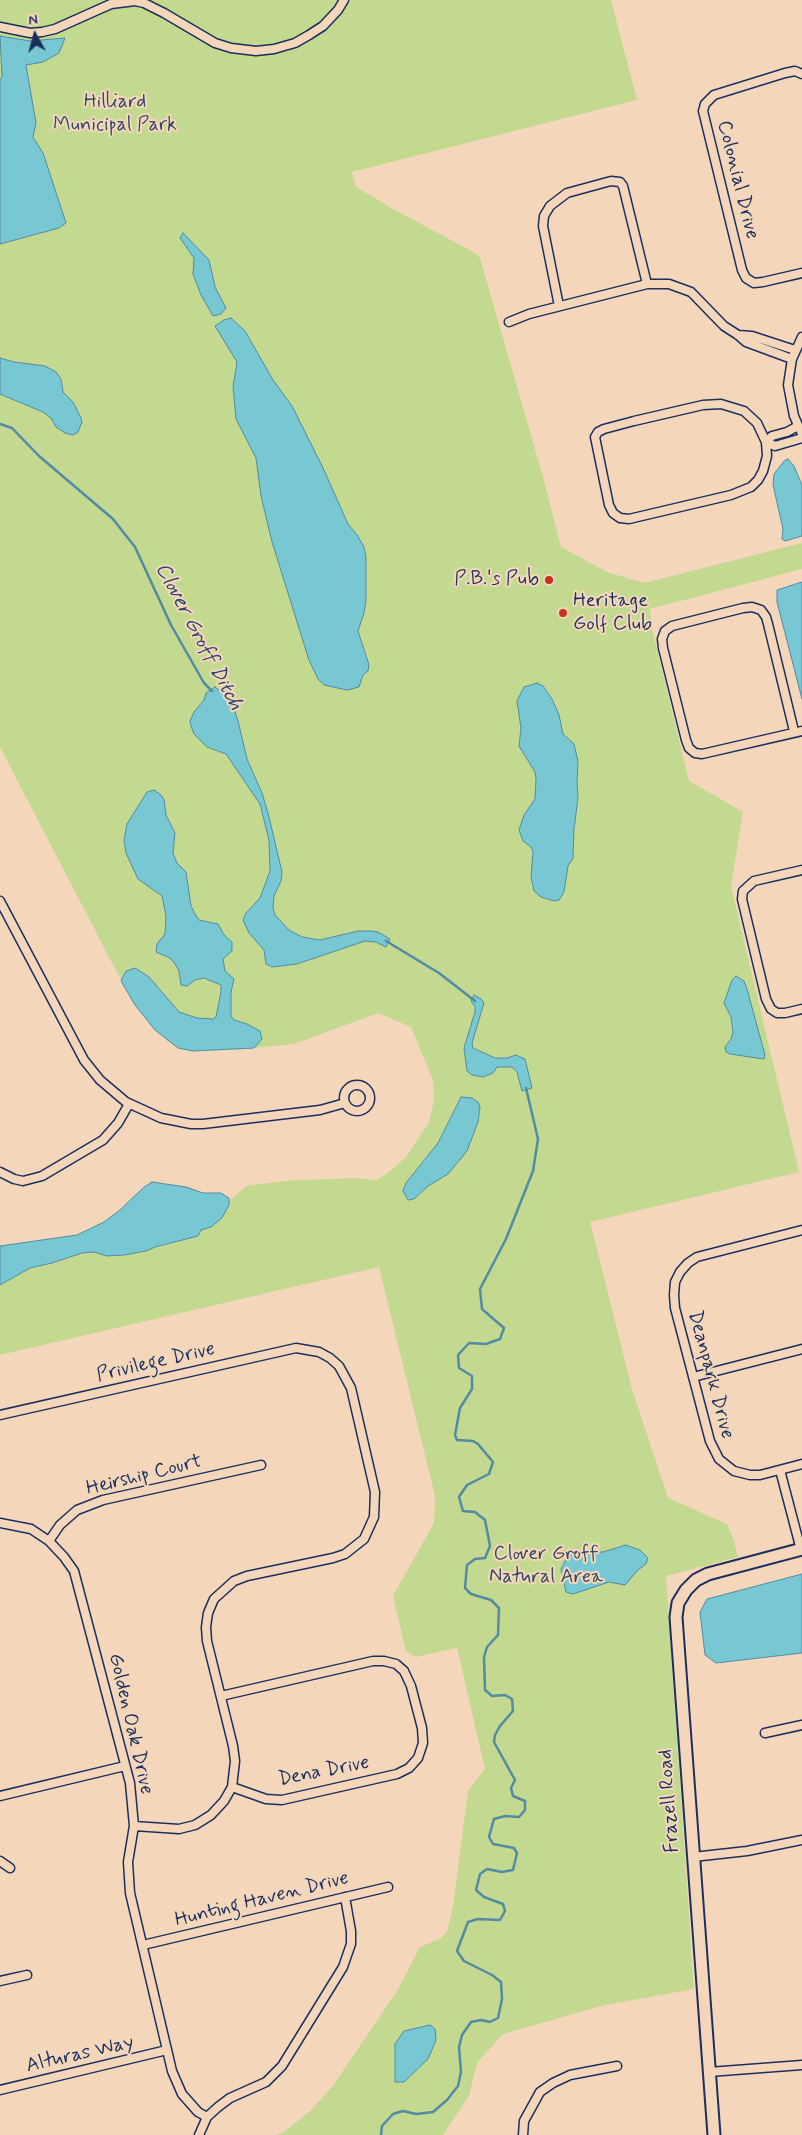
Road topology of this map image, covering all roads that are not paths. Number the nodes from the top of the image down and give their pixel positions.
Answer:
1 (344, 0) edge
2 (0, 27) edge
3 (802, 74) edge
4 (802, 274) edge
5 (647, 284) junction
6 (559, 306) junction
7 (509, 322) dead end
8 (738, 335) junction
9 (802, 337) edge
10 (795, 350) junction
11 (792, 359) junction
12 (798, 426) junction
13 (802, 434) edge
14 (802, 438) edge
15 (766, 442) junction
16 (798, 731) edge
17 (802, 870) edge
18 (0, 901) edge
19 (802, 1009) edge
20 (129, 1104) junction
21 (344, 1104) dead end
22 (0, 1172) edge
23 (802, 1230) edge
24 (802, 1349) edge
25 (693, 1377) junction
26 (0, 1416) edge
27 (802, 1464) edge
28 (261, 1465) dead end
29 (780, 1470) junction
30 (0, 1523) edge
31 (49, 1541) junction
32 (801, 1550) edge
33 (221, 1696) junction
34 (802, 1725) edge
35 (765, 1733) dead end
36 (125, 1766) junction
37 (232, 1787) junction
38 (0, 1796) edge
39 (134, 1826) junction
40 (802, 1840) edge
41 (693, 1857) junction
42 (0, 1861) edge
43 (10, 1868) dead end
44 (388, 1887) dead end
45 (345, 1897) junction
46 (143, 1945) junction
47 (27, 1975) dead end
48 (0, 1981) edge
49 (168, 2050) junction
50 (802, 2065) edge
51 (617, 2066) dead end
52 (709, 2072) junction
53 (0, 2090) edge
54 (207, 2117) junction
55 (199, 2135) edge
56 (523, 2135) edge
57 (714, 2135) edge

1 - 2 street
3 - 4 street, Colonial Drive
5 - 6 street
5 - 6 street
5 - 8 street
6 - 7 street
8 - 10 street
8 - 11 street
9 - 10 street
10 - 11 street
11 - 12 street
12 - 13 street
12 - 15 street
14 - 15 street
15 - 15 street
16 - 16 street
17 - 19 street
18 - 20 street
20 - 21 street
20 - 22 street
23 - 25 street, Deanpark Drive
24 - 25 street
25 - 29 street, Deanpark Drive
26 - 33 street, Privilege Drive
27 - 29 street
28 - 31 street, Heirship Court
29 - 32 street
30 - 31 street, Golden Oak Drive
31 - 36 street, Golden Oak Drive
32 - 41 street, Frazell Road
33 - 37 street
33 - 37 street, Dena Drive
34 - 35 street
36 - 38 street
36 - 39 street, Golden Oak Drive
37 - 39 street
39 - 46 street, Golden Oak Drive
40 - 41 street
41 - 52 street, Frazell Road
42 - 43 street
44 - 45 street, Hunting Haven Drive
45 - 46 street, Hunting Haven Drive
45 - 54 street
46 - 49 street, Golden Oak Drive
47 - 48 street
49 - 53 street, Alturas Way
49 - 54 street, Golden Oak Drive
50 - 52 street
51 - 56 street
52 - 57 street, Frazell Road
54 - 55 street

